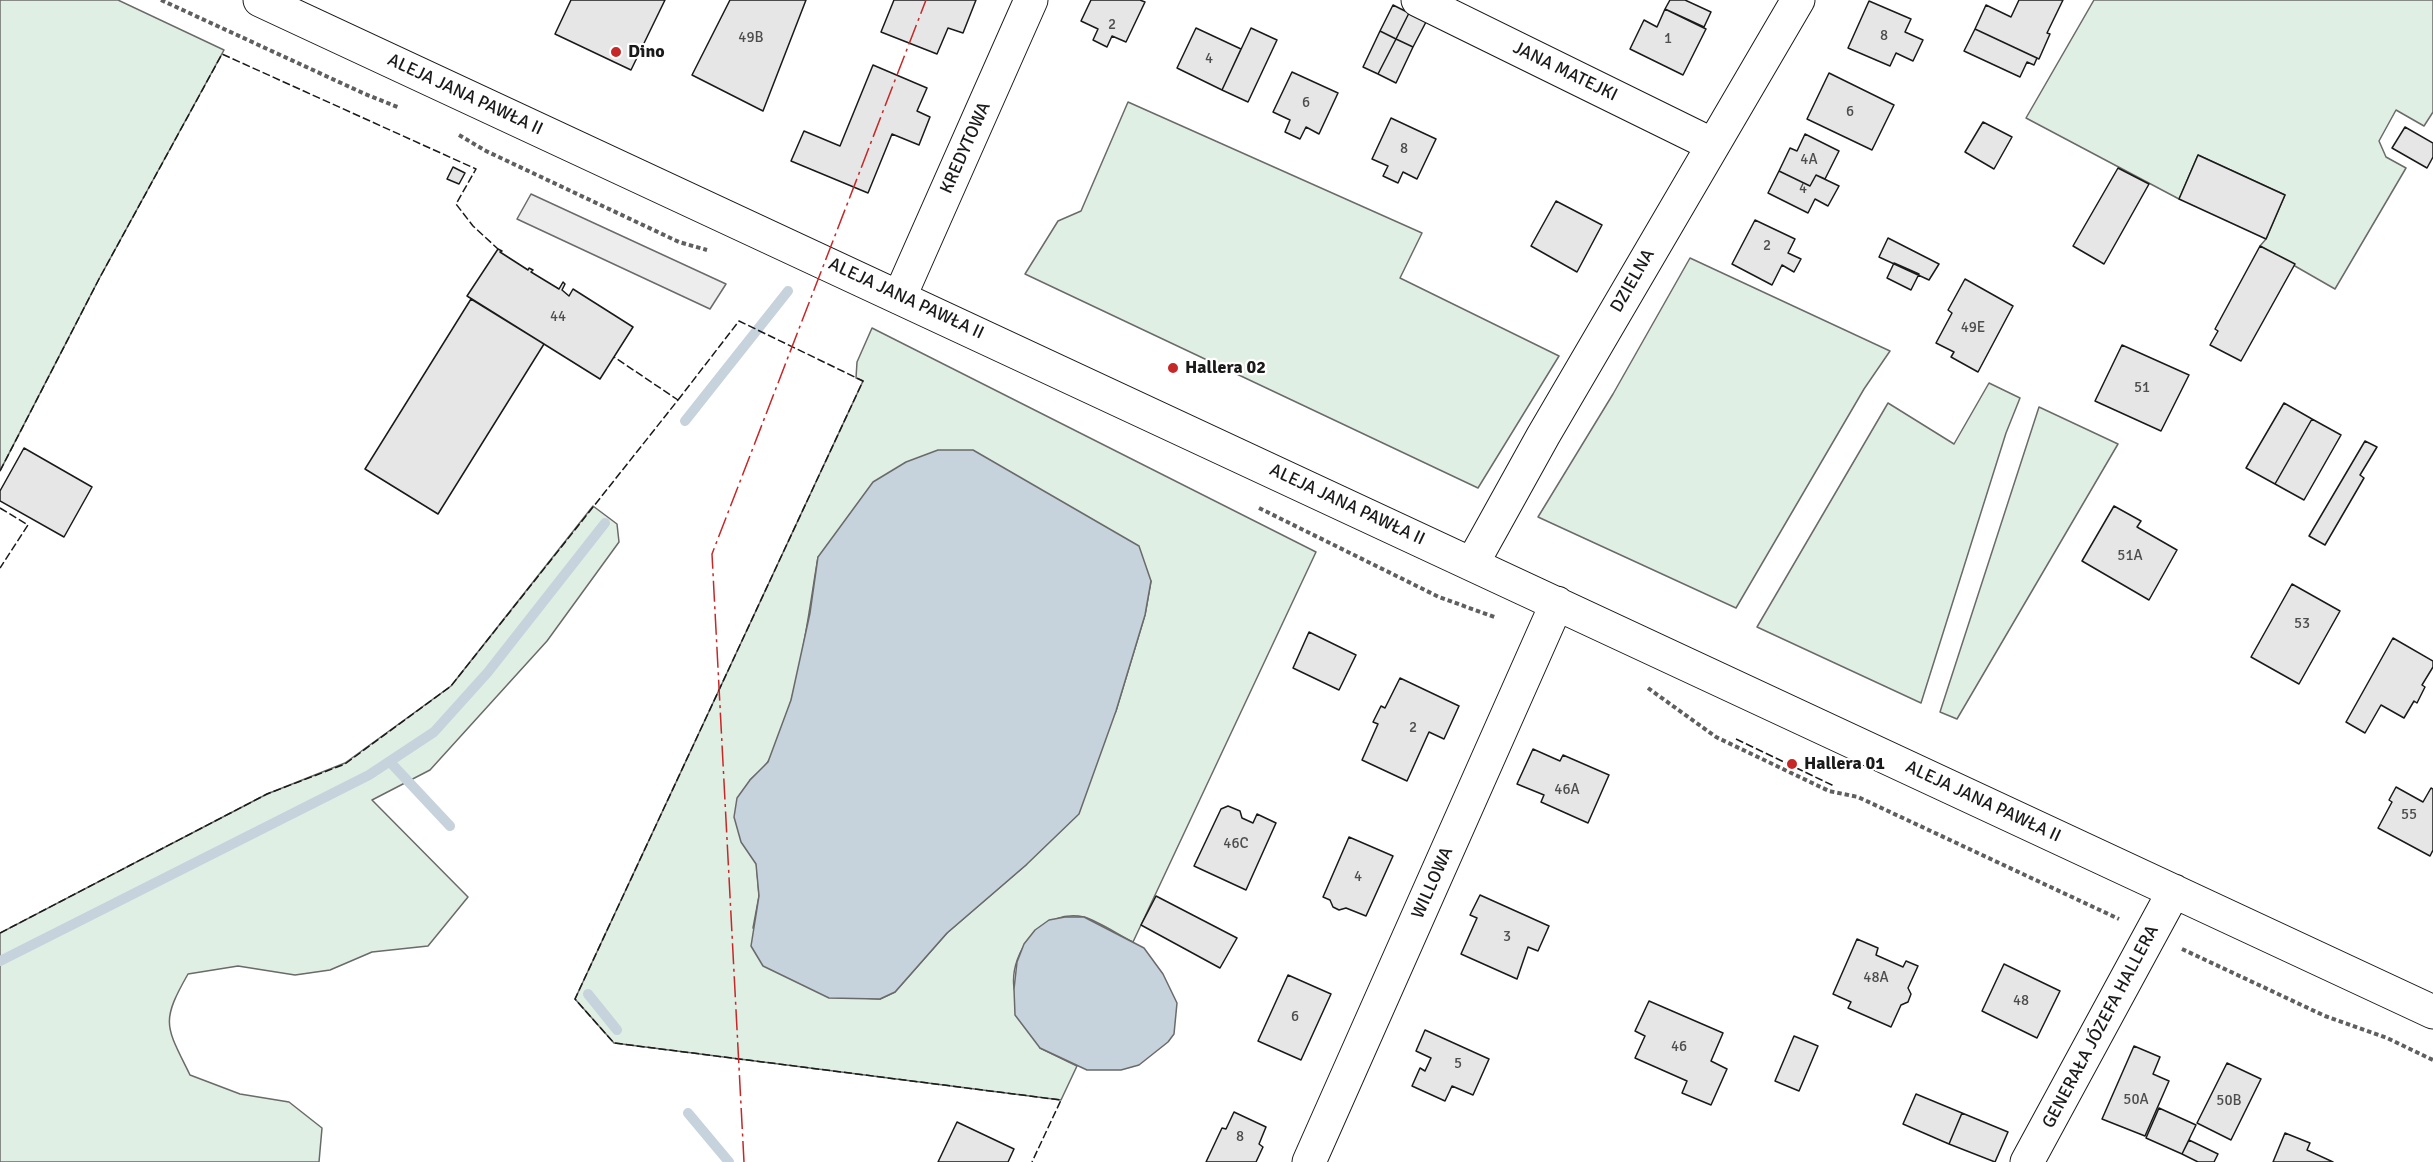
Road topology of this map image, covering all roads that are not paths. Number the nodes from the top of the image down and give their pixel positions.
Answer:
1 (260, 0) edge
2 (1031, 0) edge
3 (1418, 0) edge
4 (1798, 0) edge
5 (1713, 145) junction
6 (900, 296) junction
7 (1472, 564) junction
8 (1557, 603) junction
9 (2174, 891) junction
10 (2433, 1012) edge
11 (1309, 1162) edge
12 (2027, 1162) edge

1 - 6 street, ALEJA JANA PAWŁA II
2 - 6 street, KREDYTOWA
3 - 5 street, JANA MATEJKI
4 - 5 street, DZIELNA
5 - 7 street, DZIELNA
6 - 7 street, ALEJA JANA PAWŁA II
7 - 8 street, ALEJA JANA PAWŁA II
8 - 9 street, ALEJA JANA PAWŁA II
8 - 11 street, WILLOWA
9 - 10 street, ALEJA JANA PAWŁA II
9 - 12 street, GENERAŁA JÓZEFA HALLERA

